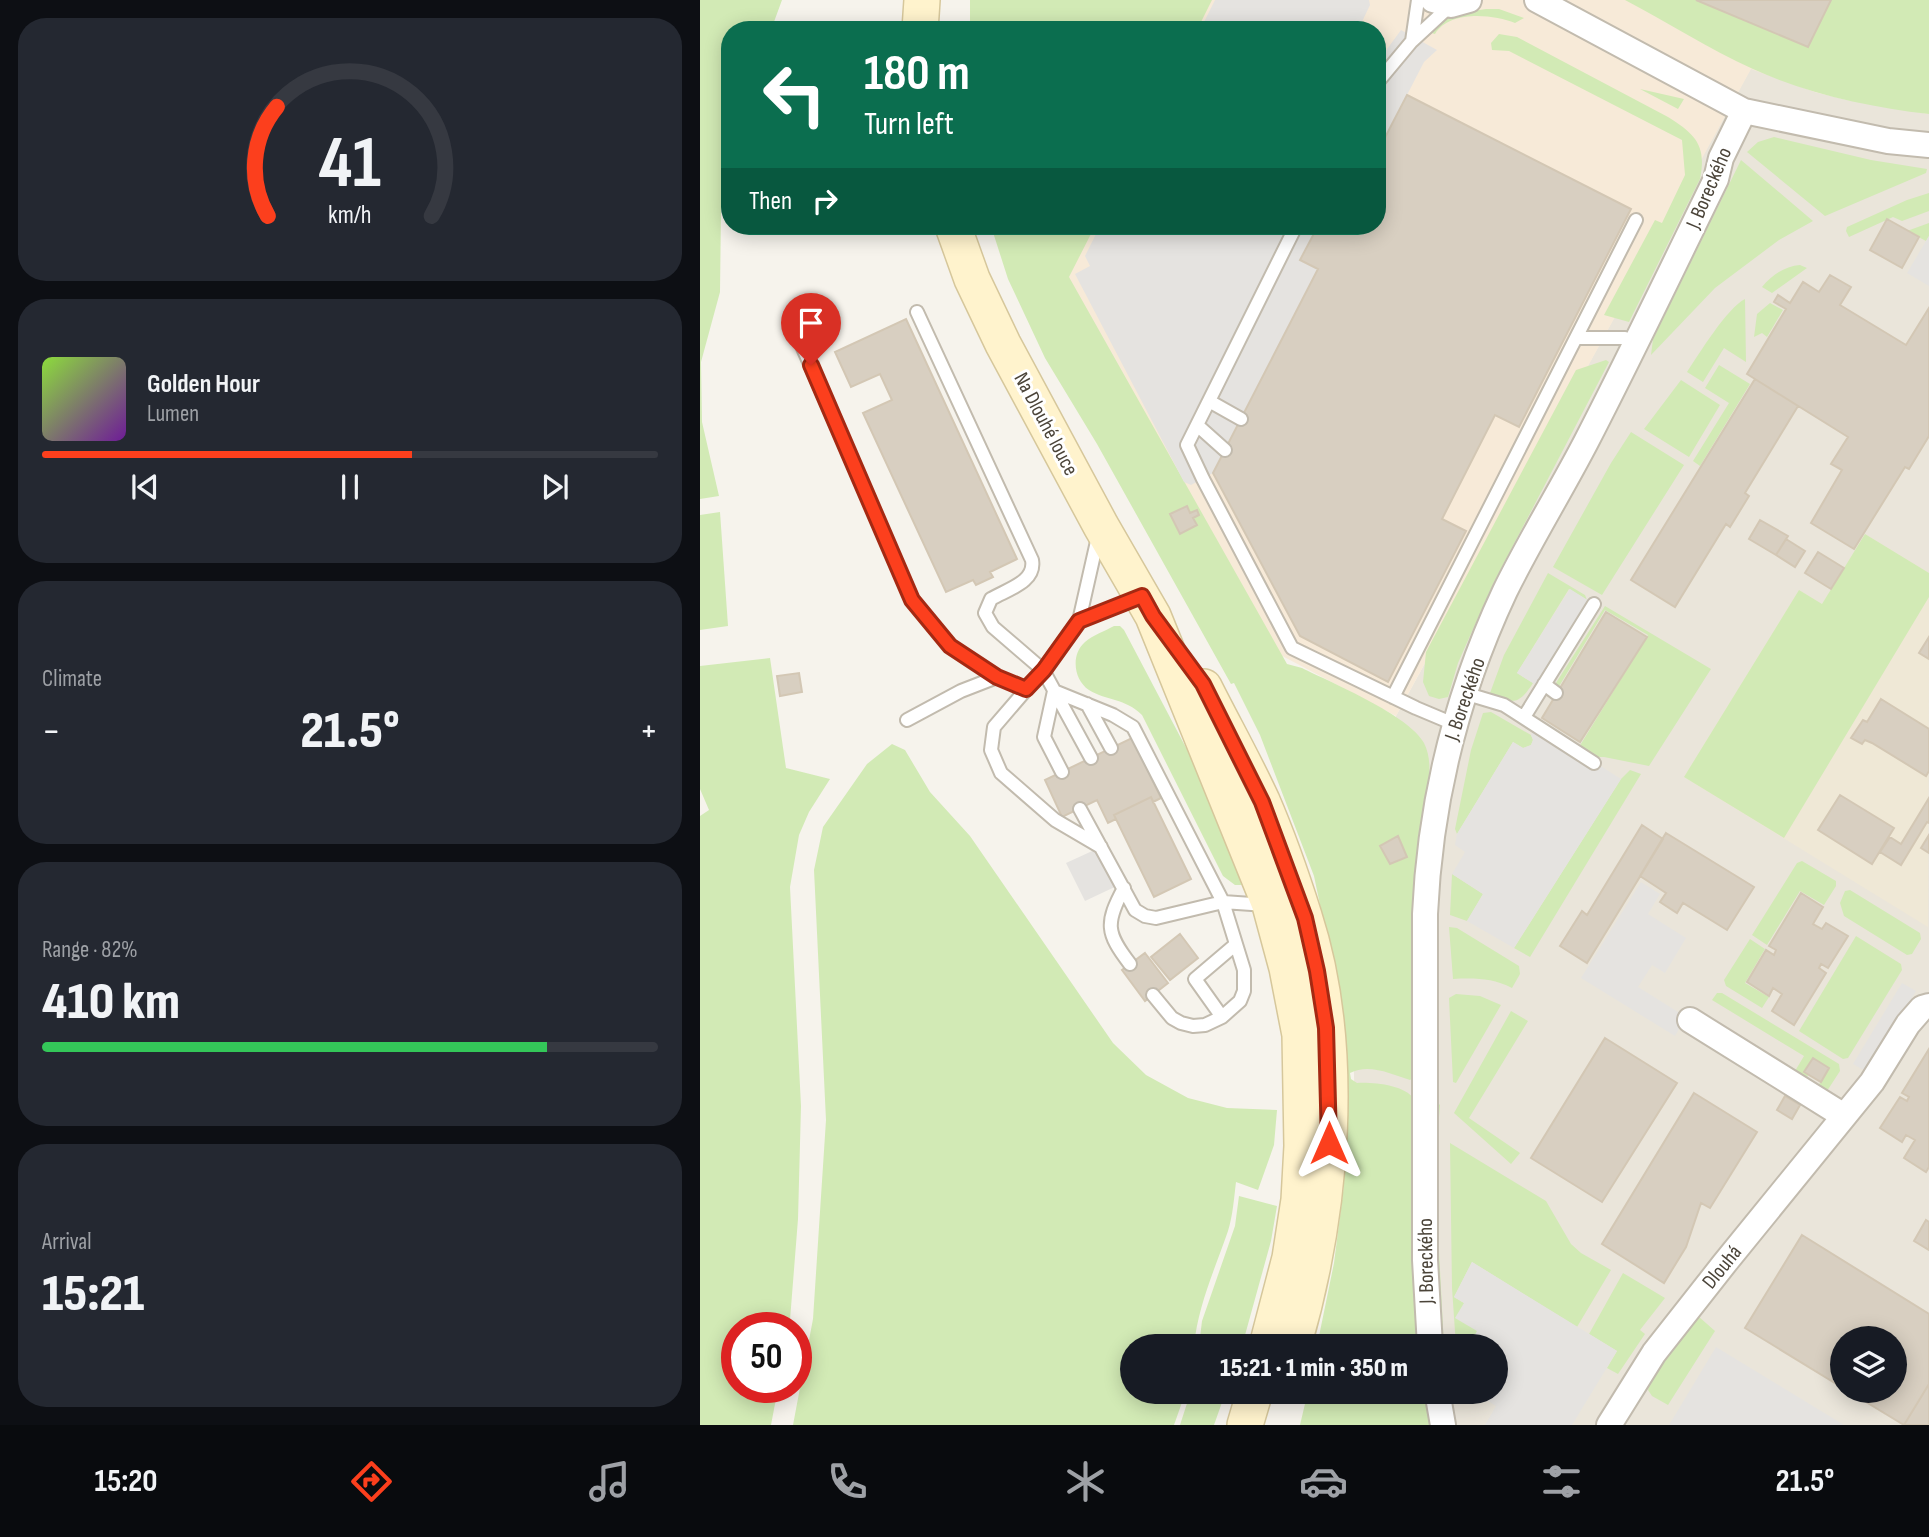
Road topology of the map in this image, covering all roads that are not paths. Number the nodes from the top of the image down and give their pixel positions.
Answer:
1 (922, 0) edge
2 (1418, 0) edge
3 (1537, 0) edge
4 (1451, 2) edge
5 (921, 21) edge
6 (1412, 41) junction
7 (1386, 72) edge
8 (1744, 111) junction
9 (1929, 145) edge
10 (1636, 220) dead end
11 (956, 235) edge
12 (1292, 235) edge
13 (917, 312) dead end
14 (816, 326) dead end
15 (1576, 338) junction
16 (1636, 344) junction
17 (1209, 401) junction
18 (1241, 419) dead end
19 (1197, 425) junction
20 (1225, 450) dead end
21 (1101, 526) junction
22 (1594, 604) dead end
23 (1147, 606) junction
24 (1079, 621) junction
25 (1044, 670) junction
26 (997, 677) junction
27 (1544, 684) junction
28 (1026, 689) junction
29 (1054, 691) junction
30 (1464, 693) junction
31 (1556, 693) dead end
32 (1393, 697) junction
33 (1087, 704) junction
34 (1524, 717) junction
35 (907, 720) dead end
36 (1454, 724) junction
37 (1111, 748) dead end
38 (1091, 758) dead end
39 (1594, 763) dead end
40 (1062, 772) dead end
41 (1080, 808) dead end
42 (1101, 847) junction
43 (1124, 888) junction
44 (1223, 902) junction
45 (1270, 905) junction
46 (1235, 945) junction
47 (1130, 964) dead end
48 (1153, 995) dead end
49 (1929, 1006) edge
50 (1222, 1017) junction
51 (1690, 1020) dead end
52 (1844, 1116) junction
53 (1270, 1334) edge
54 (1296, 1334) edge
55 (1429, 1334) edge
56 (1251, 1404) edge
57 (1276, 1404) edge
58 (1439, 1404) edge
59 (1245, 1425) edge
60 (1270, 1425) edge
61 (1443, 1425) edge
62 (1608, 1425) edge

1 - 5 main road
2 - 6 lane
3 - 8 street
4 - 6 lane
6 - 7 lane
8 - 9 street
8 - 16 street, J. Boreckého
10 - 15 lane
11 - 21 main road, Na Dlouhé louce
12 - 17 lane
13 - 25 lane
14 - 26 lane
15 - 16 lane
15 - 32 lane
16 - 30 street, J. Boreckého
17 - 18 lane
17 - 19 lane
19 - 20 lane
19 - 32 lane
21 - 23 main road, Na Dlouhé louce
21 - 24 lane
22 - 27 lane
23 - 24 lane
23 - 45 main road
23 - 54 main road
24 - 25 lane
25 - 28 lane
25 - 29 lane
26 - 28 lane
26 - 35 lane
27 - 31 lane
27 - 34 lane
28 - 42 lane
29 - 33 lane
29 - 38 lane
29 - 40 lane
30 - 34 lane
30 - 36 street, J. Boreckého
32 - 36 lane
33 - 37 lane
33 - 44 lane
34 - 39 lane
36 - 55 street, J. Boreckého
41 - 42 lane
42 - 43 lane
43 - 44 lane
43 - 47 lane
44 - 45 lane
44 - 46 lane
45 - 53 main road
46 - 50 lane
46 - 50 lane
48 - 50 lane
49 - 52 street, Dlouhá
51 - 52 street
52 - 62 street, Dlouhá
56 - 59 main road
57 - 60 main road
58 - 61 street

